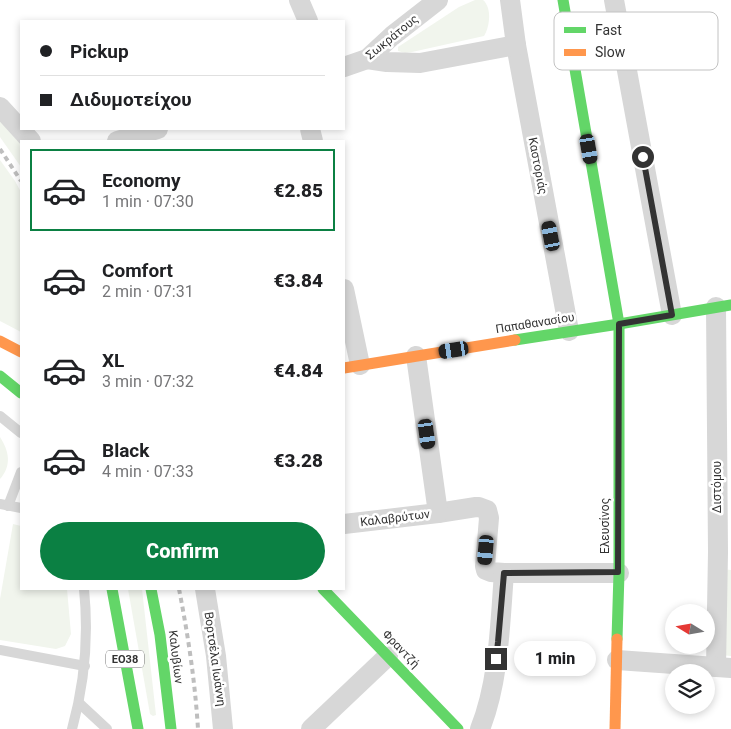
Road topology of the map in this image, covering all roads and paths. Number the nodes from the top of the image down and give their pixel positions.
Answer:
1 (299, 0) edge
2 (438, 0) edge
3 (510, 0) edge
4 (308, 20) edge
5 (516, 45) junction
6 (367, 59) junction
7 (345, 67) edge
8 (575, 70) edge
9 (627, 70) edge
10 (0, 107) edge
11 (20, 129) edge
12 (21, 130) edge
13 (155, 130) edge
14 (30, 140) edge
15 (120, 140) edge
16 (345, 299) edge
17 (723, 306) edge
18 (672, 315) junction
19 (619, 324) junction
20 (569, 331) junction
21 (0, 342) edge
22 (20, 352) edge
23 (416, 356) junction
24 (352, 367) edge
25 (0, 376) edge
26 (20, 392) edge
27 (0, 416) edge
28 (20, 432) edge
29 (20, 474) edge
30 (4, 505) edge
31 (20, 508) edge
32 (438, 513) junction
33 (345, 524) edge
34 (724, 552) edge
35 (618, 572) junction
36 (504, 573) junction
37 (84, 590) edge
38 (112, 590) edge
39 (152, 590) edge
40 (205, 590) edge
41 (324, 590) edge
42 (0, 650) edge
43 (388, 656) junction
44 (617, 660) junction
45 (85, 666) junction
46 (724, 667) edge
47 (79, 703) junction
48 (72, 729) edge
49 (107, 729) edge
50 (138, 729) edge
51 (168, 729) edge
52 (223, 729) edge
53 (311, 729) edge
54 (458, 729) edge
55 (480, 729) edge
56 (615, 729) edge

1 - 4 street
2 - 6 street, Σωκράτους
3 - 5 street, Καστοριάς
5 - 6 street
5 - 20 street, Καστοριάς
6 - 7 street, Σωκράτους
8 - 19 main road, Ελευσίνος
9 - 18 street
10 - 11 street
12 - 14 street
13 - 15 street
16 - 24 street
17 - 18 main road, Παπαθανασίου
17 - 34 street, Διστόμου
18 - 19 main road, Παπαθανασίου
19 - 20 main road, Παπαθανασίου
19 - 35 main road, Ελευσίνος
20 - 23 main road, Παπαθανασίου
21 - 22 main road
23 - 24 main road, Παπαθανασίου
23 - 32 street, Καλαβρύτων
25 - 26 main road
27 - 28 lane
29 - 30 lane
30 - 31 lane
32 - 33 street, Καλαβρύτων
32 - 36 street
34 - 46 street, Διστόμου
35 - 36 street
35 - 44 main road, Ελευσίνος
36 - 55 street
37 - 45 lane
38 - 50 main road, ΕΟ38
39 - 51 main road, Καλυβίων / ΕΟ38
40 - 52 street, Βορτσέλα Ιωάννη
41 - 43 main road, Φραντζή
42 - 45 lane
43 - 53 street
43 - 54 main road, Φραντζή
44 - 46 street
44 - 56 main road, Ελευσίνος
45 - 47 lane
47 - 48 lane
47 - 49 lane

